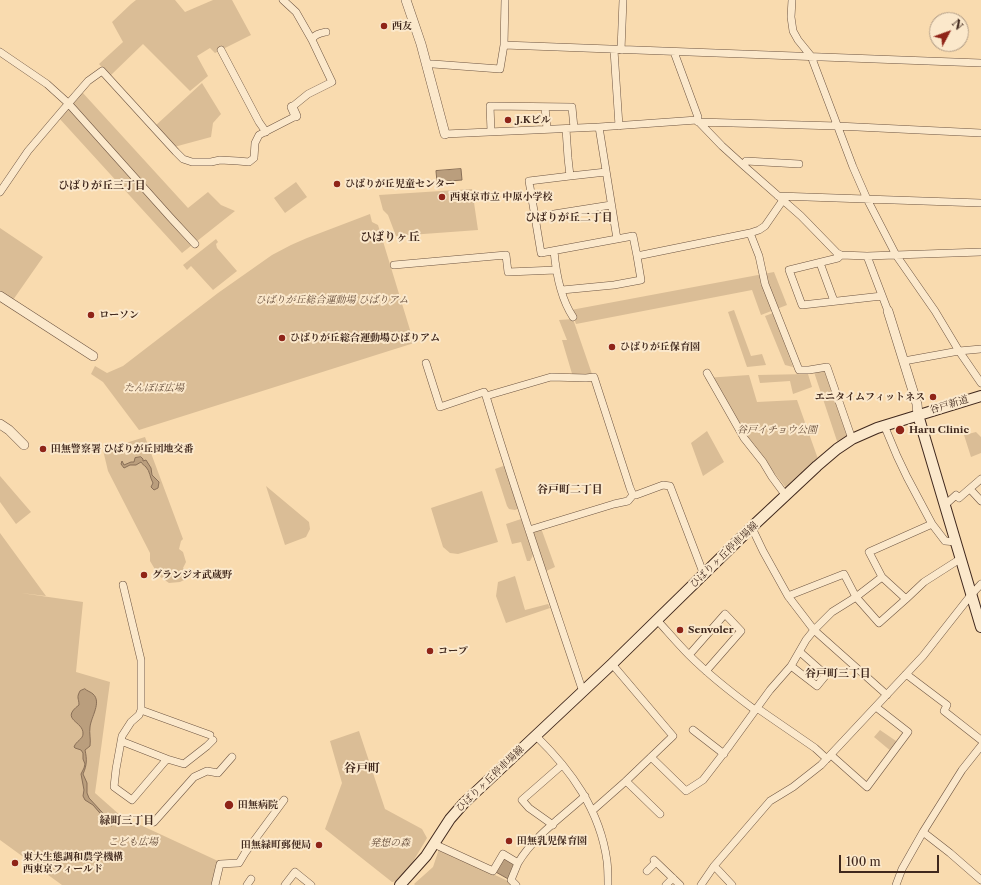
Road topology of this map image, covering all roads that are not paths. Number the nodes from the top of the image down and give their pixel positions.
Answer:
1 (283, 0) edge
2 (406, 0) edge
3 (505, 0) edge
4 (623, 0) edge
5 (792, 0) edge
6 (326, 32) dead end
7 (312, 40) junction
8 (504, 45) junction
9 (221, 50) dead end
10 (618, 50) junction
11 (0, 52) edge
12 (674, 52) junction
13 (811, 56) junction
14 (981, 63) edge
15 (426, 64) junction
16 (68, 103) junction
17 (292, 107) joint
18 (545, 107) junction
19 (296, 116) joint
20 (697, 121) junction
21 (619, 126) junction
22 (837, 126) junction
23 (566, 128) junction
24 (574, 128) junction
25 (599, 128) junction
26 (547, 129) junction
27 (492, 131) junction
28 (266, 132) junction
29 (981, 133) edge
30 (445, 134) joint
31 (799, 164) dead end
32 (743, 165) junction
33 (606, 172) junction
34 (570, 176) junction
35 (0, 192) edge
36 (780, 198) junction
37 (867, 199) junction
38 (981, 203) edge
39 (611, 205) junction
40 (535, 217) junction
41 (750, 233) junction
42 (617, 239) junction
43 (195, 244) dead end
44 (554, 251) junction
45 (981, 252) edge
46 (841, 255) junction
47 (896, 255) junction
48 (637, 256) junction
49 (867, 256) junction
50 (820, 263) junction
51 (394, 265) dead end
52 (556, 270) junction
53 (562, 290) junction
54 (0, 296) edge
55 (882, 296) junction
56 (834, 300) junction
57 (888, 311) joint
58 (573, 317) dead end
59 (981, 349) edge
60 (959, 351) junction
61 (93, 356) dead end
62 (904, 361) junction
63 (426, 363) dead end
64 (707, 373) dead end
65 (981, 382) edge
66 (486, 396) junction
67 (981, 396) edge
68 (918, 415) junction
69 (0, 424) edge
70 (884, 425) junction
71 (852, 439) junction
72 (24, 445) dead end
73 (981, 480) edge
74 (970, 489) junction
75 (633, 495) junction
76 (786, 496) junction
77 (981, 501) edge
78 (945, 505) junction
79 (932, 524) junction
80 (752, 528) junction
81 (528, 530) junction
82 (956, 542) junction
83 (960, 559) junction
84 (704, 575) junction
85 (882, 577) junction
86 (981, 584) edge
87 (123, 585) dead end
88 (971, 595) junction
89 (788, 596) junction
90 (856, 597) junction
91 (906, 599) junction
92 (657, 620) junction
93 (981, 627) edge
94 (814, 630) junction
95 (800, 652) junction
96 (688, 655) junction
97 (612, 664) junction
98 (791, 666) junction
99 (706, 670) junction
100 (906, 674) junction
101 (583, 692) junction
102 (887, 695) junction
103 (876, 707) junction
104 (756, 709) junction
105 (141, 710) junction
106 (693, 730) dead end
107 (536, 736) junction
108 (981, 740) edge
109 (121, 741) junction
110 (981, 746) edge
111 (724, 754) junction
112 (232, 757) dead end
113 (651, 757) junction
114 (829, 757) junction
115 (168, 759) junction
116 (562, 765) junction
117 (626, 781) junction
118 (585, 796) junction
119 (284, 800) dead end
120 (592, 811) junction
121 (660, 814) dead end
122 (154, 822) dead end
123 (553, 824) junction
124 (923, 832) junction
125 (434, 844) junction
126 (518, 863) junction
127 (714, 866) junction
128 (647, 872) dead end
129 (673, 878) junction
130 (981, 880) edge
131 (215, 885) edge
132 (285, 885) edge
133 (311, 885) edge
134 (400, 885) edge
135 (516, 885) edge
136 (608, 885) edge
137 (666, 885) edge
138 (680, 885) edge
139 (701, 885) edge
140 (732, 885) edge
141 (896, 885) edge

1 - 7 street
2 - 15 street
3 - 8 street
4 - 10 street
5 - 13 street
6 - 7 street
7 - 17 street
8 - 10 street
8 - 15 street
9 - 28 street
10 - 12 street
10 - 21 street
11 - 16 street
12 - 13 street
12 - 20 street
13 - 14 street
13 - 22 street
15 - 30 street
16 - 28 street
16 - 35 street
16 - 43 street
17 - 19 street
18 - 24 street
18 - 26 street
18 - 27 street
19 - 28 street
20 - 21 street
20 - 22 street
20 - 32 street
21 - 25 street
22 - 29 street
22 - 37 street
23 - 24 street
23 - 26 street
23 - 34 street
24 - 25 street
25 - 33 street
26 - 27 street
27 - 30 street
31 - 32 street
32 - 36 street
33 - 34 street
33 - 39 street
34 - 40 street
36 - 37 street
36 - 41 street
36 - 46 street
37 - 38 street
37 - 47 street
39 - 40 street
39 - 42 street
40 - 44 street
41 - 48 street
41 - 71 street
42 - 44 street
42 - 48 street
44 - 52 street
45 - 47 street
46 - 49 street
46 - 50 street
47 - 49 street
47 - 60 street
48 - 53 street
49 - 55 street
50 - 56 street
50 - 56 street
51 - 52 street
52 - 53 street
53 - 58 street
54 - 61 street
55 - 56 street
55 - 57 street
57 - 62 street
59 - 60 street
60 - 62 street
60 - 65 street
62 - 68 street
63 - 66 street
64 - 76 street
66 - 75 street
66 - 81 street
67 - 68 main road, 谷戸新道
68 - 70 main road, ひばりヶ丘停車場線
68 - 78 main road
69 - 72 street
70 - 71 main road, ひばりヶ丘停車場線
70 - 79 street
71 - 76 main road, ひばりヶ丘停車場線
73 - 74 street
74 - 77 street
74 - 78 street
75 - 81 street
75 - 84 street
76 - 80 main road, ひばりヶ丘停車場線
78 - 82 main road
79 - 82 street
79 - 85 street
80 - 84 main road, ひばりヶ丘停車場線
80 - 89 street
81 - 101 street
82 - 83 main road
83 - 88 main road
83 - 91 street
84 - 92 main road, ひばりヶ丘停車場線
85 - 90 street
85 - 91 street
86 - 88 street
87 - 105 street
88 - 93 main road
88 - 100 street
89 - 90 street
89 - 94 street
90 - 91 street
90 - 94 street
92 - 96 street
92 - 97 main road, ひばりヶ丘停車場線
94 - 95 street
94 - 102 street
95 - 98 street
95 - 98 street
96 - 99 street
96 - 99 street
97 - 101 main road, ひばりヶ丘停車場線
97 - 113 street
98 - 104 street
99 - 104 street
100 - 102 street
100 - 108 street
101 - 107 main road, ひばりヶ丘停車場線
102 - 103 street
103 - 114 street
103 - 114 street
104 - 111 street
104 - 114 street
105 - 109 street
105 - 115 street
106 - 111 street
107 - 116 street
107 - 125 main road, ひばりヶ丘停車場線
109 - 115 street
109 - 115 street
110 - 124 street
111 - 113 street
112 - 122 street
113 - 117 street
114 - 127 street
116 - 118 street
116 - 123 street
117 - 120 street
117 - 121 street
118 - 120 street
118 - 123 street
119 - 131 street
120 - 136 street
123 - 126 street
124 - 130 street
124 - 141 street
125 - 126 street
125 - 134 main road, ひばりヶ丘停車場線
126 - 135 street
127 - 139 street
127 - 140 street
128 - 129 street
129 - 137 street
129 - 138 street
132 - 133 street

